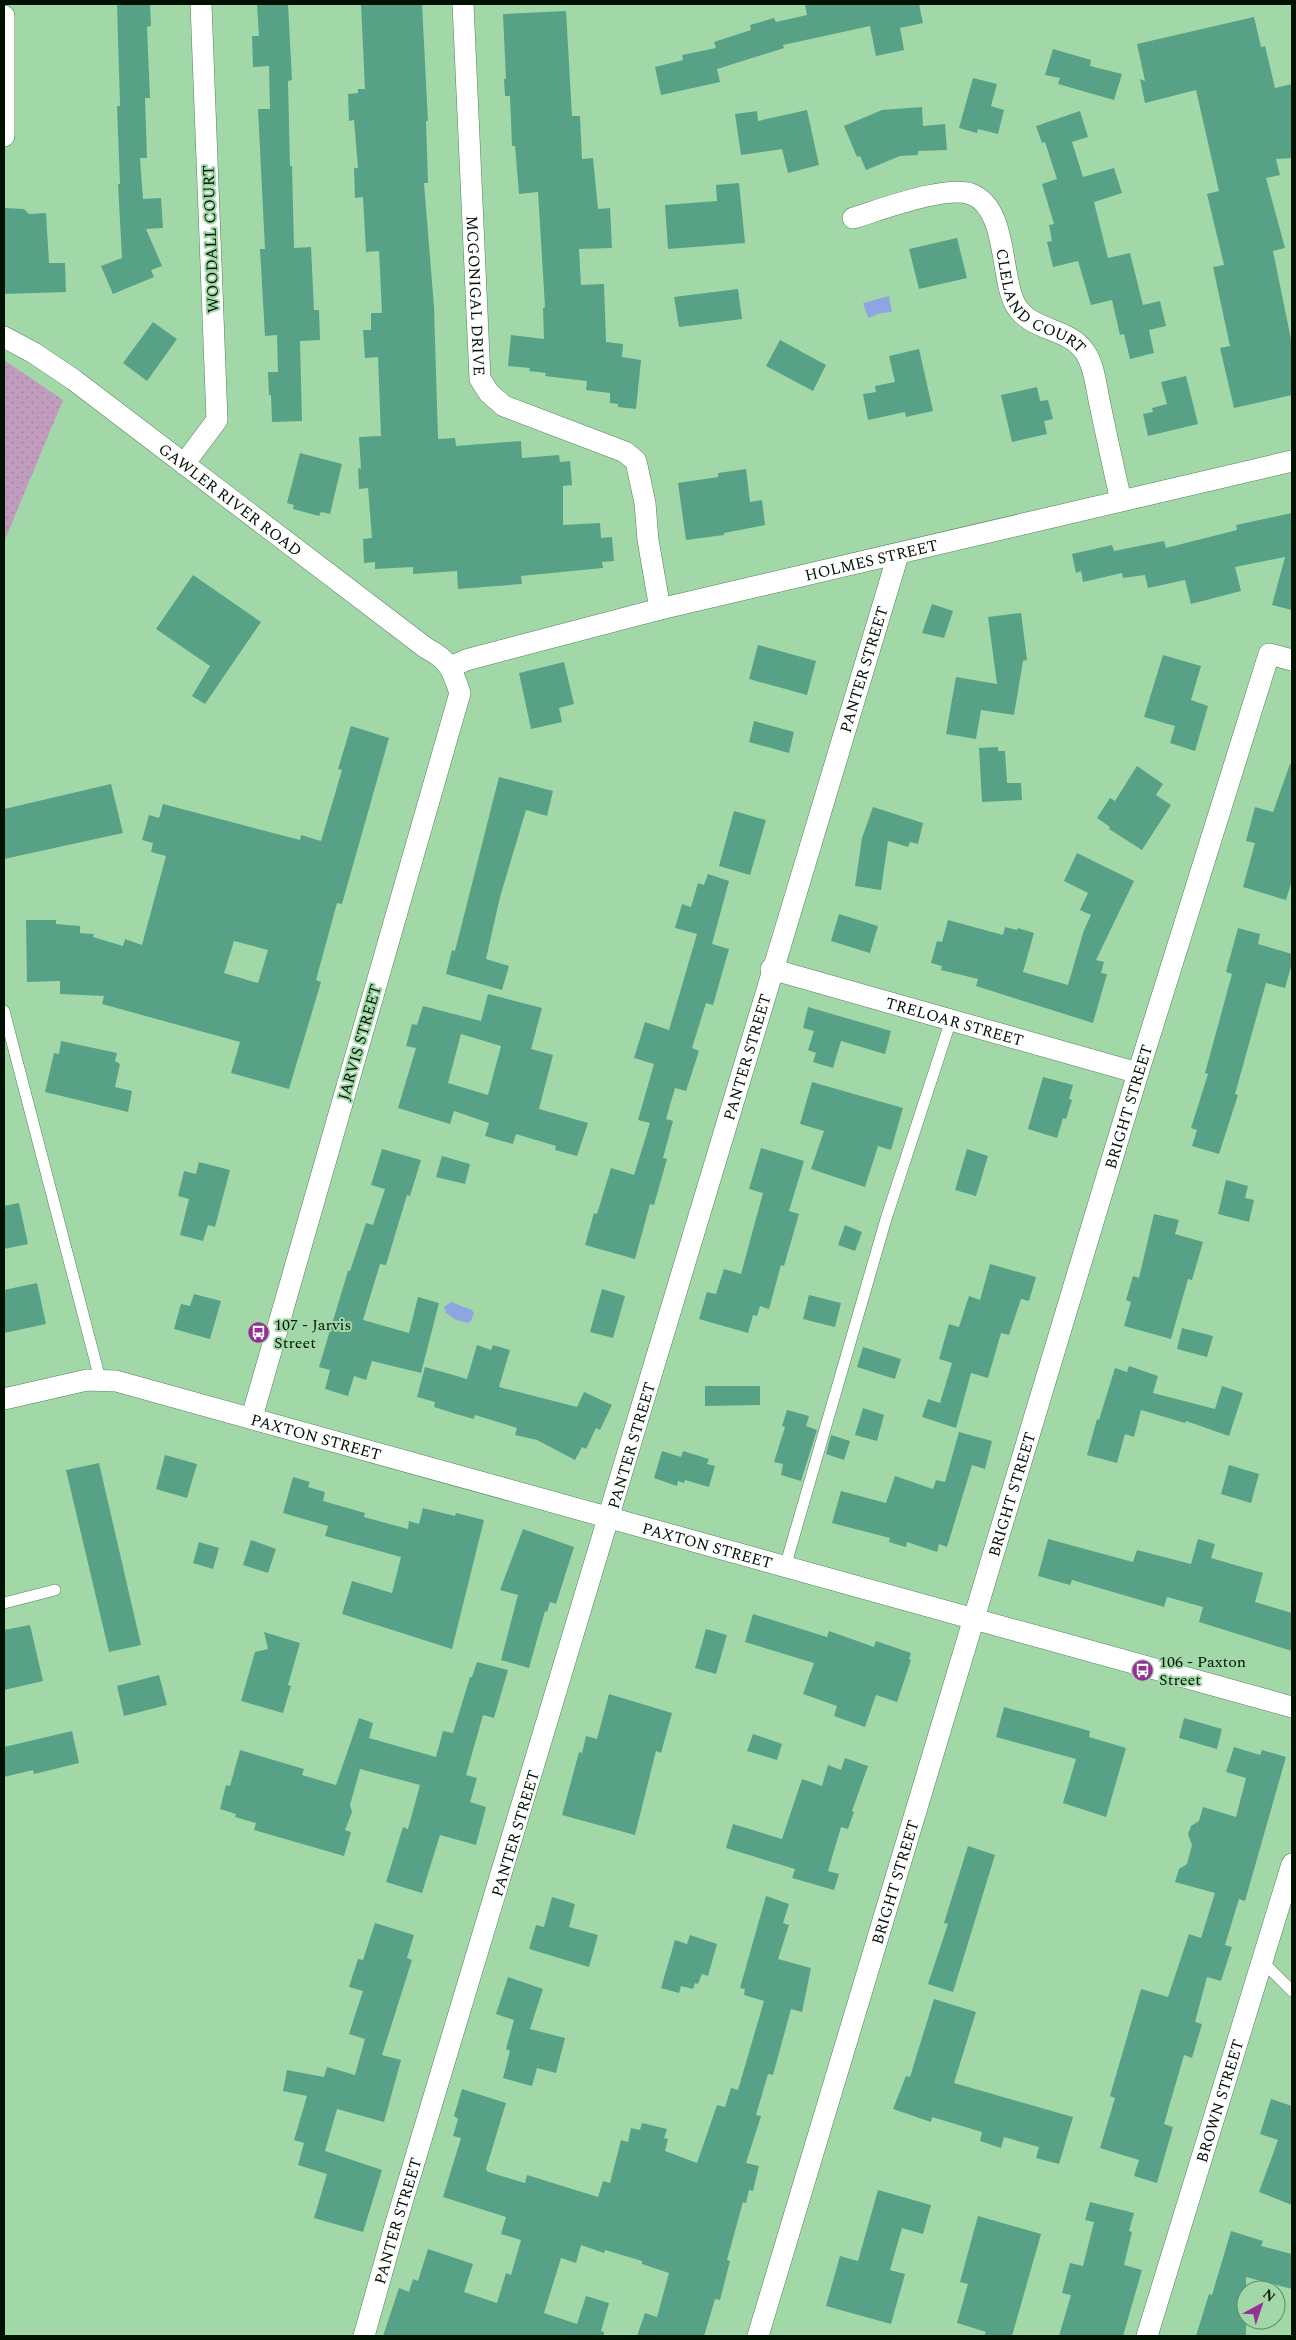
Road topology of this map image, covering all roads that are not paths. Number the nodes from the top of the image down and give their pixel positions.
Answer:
1 (201, 4) edge
2 (463, 4) edge
3 (4, 16) edge
4 (4, 136) edge
5 (853, 218) dead end
6 (4, 337) edge
7 (1292, 461) edge
8 (184, 464) junction
9 (1121, 500) junction
10 (898, 555) junction
11 (660, 608) junction
12 (1292, 660) edge
13 (451, 667) junction
14 (771, 969) junction
15 (4, 1011) edge
16 (951, 1020) junction
17 (1138, 1073) junction
18 (100, 1379) junction
19 (4, 1399) edge
20 (252, 1417) junction
21 (610, 1518) junction
22 (785, 1567) junction
23 (55, 1590) dead end
24 (4, 1603) edge
25 (974, 1620) junction
26 (1292, 1707) edge
27 (1292, 1864) edge
28 (1262, 1961) junction
29 (1292, 1991) edge
30 (364, 2336) edge
31 (758, 2336) edge
32 (1147, 2336) edge

1 - 8 street, WOODALL COURT
2 - 11 street, MCGONIGAL DRIVE
3 - 4 street
5 - 9 street, CLELAND COURT
6 - 8 street, GAWLER RIVER ROAD
7 - 9 street, HOLMES STREET
8 - 13 street, GAWLER RIVER ROAD
9 - 10 street, HOLMES STREET
10 - 11 street, HOLMES STREET
10 - 14 street, PANTER STREET
11 - 13 street, HOLMES STREET
12 - 17 street, BRIGHT STREET
13 - 20 street, JARVIS STREET
14 - 16 street, TRELOAR STREET
14 - 21 street, PANTER STREET
15 - 18 lane
16 - 17 street, TRELOAR STREET
16 - 22 lane
17 - 25 street, BRIGHT STREET
18 - 19 street, PAXTON STREET
18 - 20 street, PAXTON STREET
20 - 21 street, PAXTON STREET
21 - 22 street, PAXTON STREET
21 - 30 street, PANTER STREET
22 - 25 street, PAXTON STREET
23 - 24 lane
25 - 26 street, PAXTON STREET
25 - 31 street, BRIGHT STREET
27 - 28 street, BROWN STREET
28 - 29 lane
28 - 32 street, BROWN STREET

